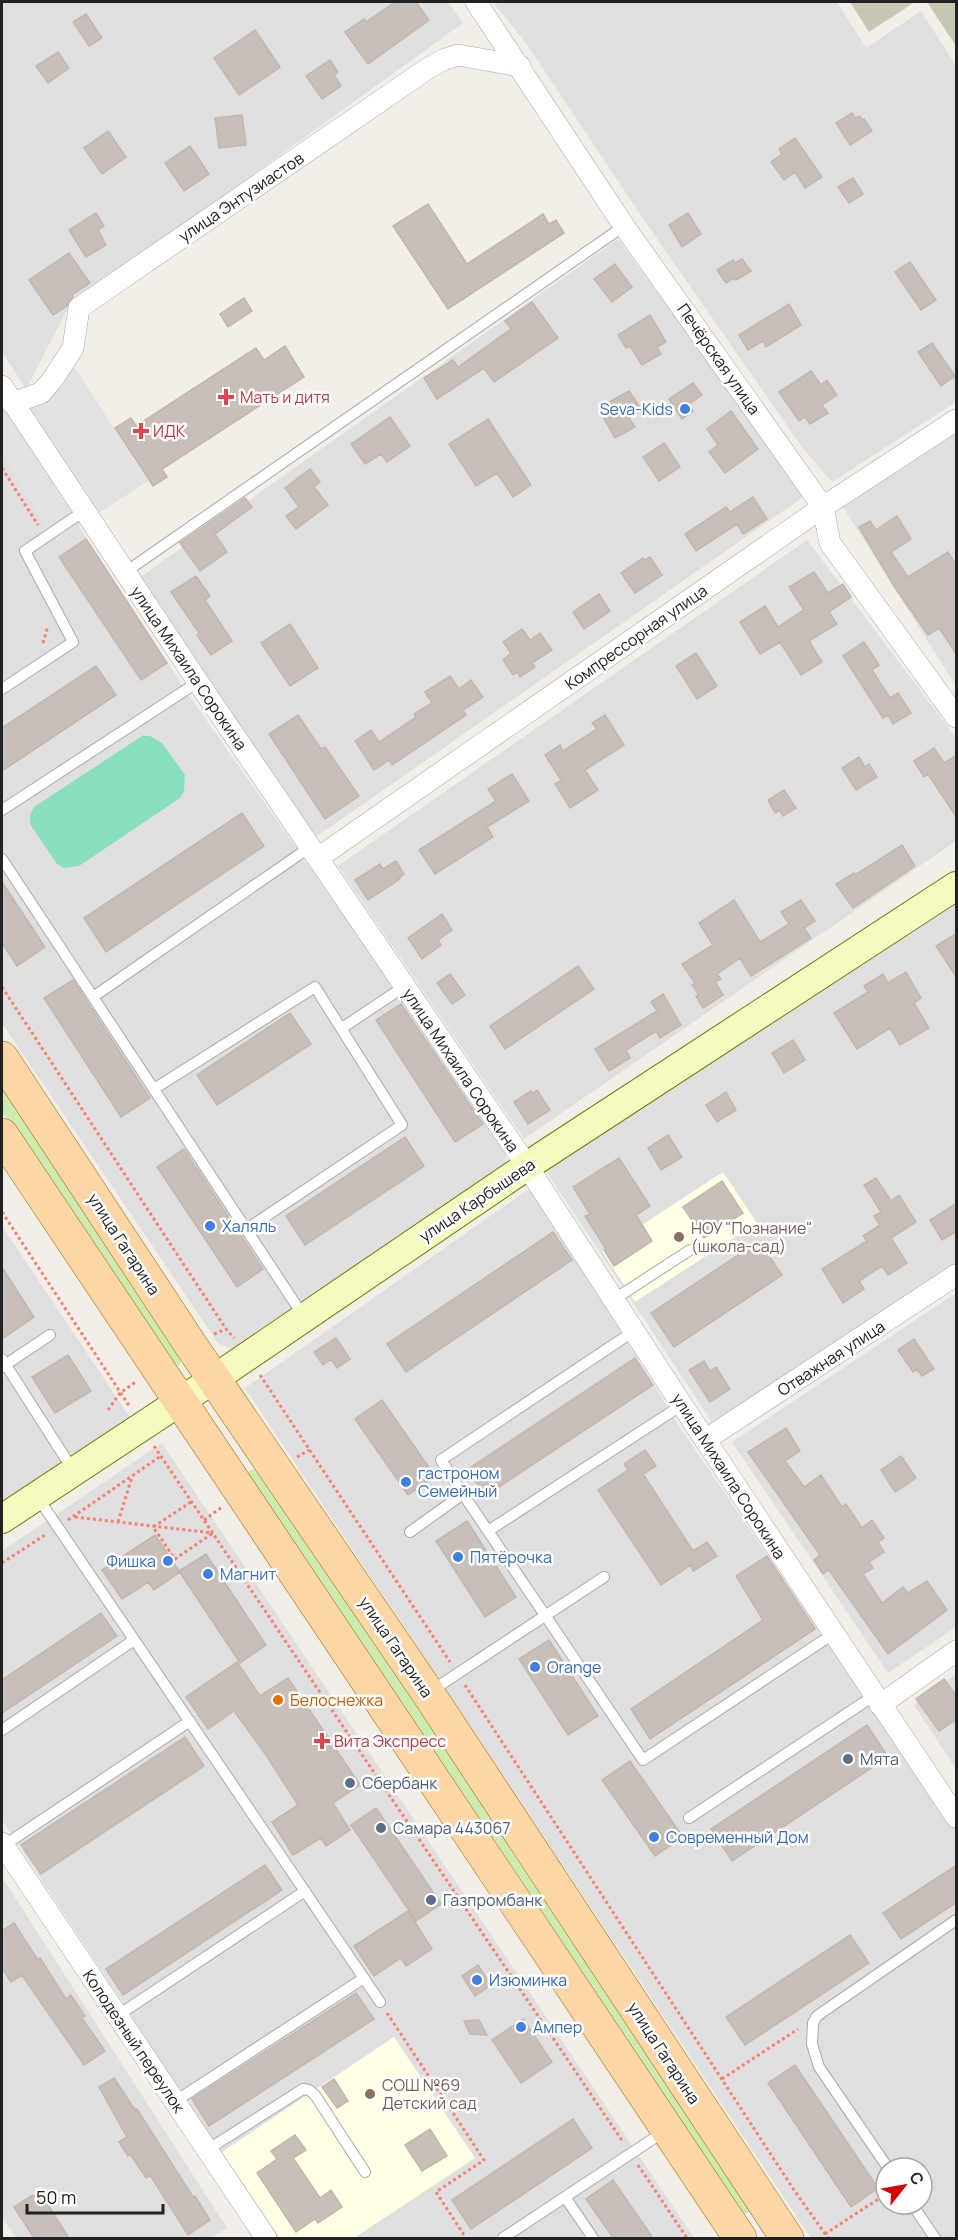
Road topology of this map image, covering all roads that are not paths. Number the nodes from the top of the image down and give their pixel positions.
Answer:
1 (476, 2) edge
2 (520, 66) junction
3 (624, 225) junction
4 (5, 400) edge
5 (957, 420) edge
6 (823, 507) junction
7 (84, 510) junction
8 (124, 573) junction
9 (198, 682) junction
10 (2, 688) edge
11 (957, 717) edge
12 (2, 810) edge
13 (314, 852) junction
14 (2, 859) edge
15 (957, 886) edge
16 (405, 986) junction
17 (93, 996) junction
18 (342, 1028) junction
19 (2, 1058) edge
20 (154, 1089) junction
21 (2, 1135) edge
22 (527, 1166) junction
23 (247, 1230) junction
24 (690, 1250) dead end
25 (957, 1275) edge
26 (614, 1300) junction
27 (304, 1317) junction
28 (634, 1331) junction
29 (50, 1335) dead end
30 (3, 1363) edge
31 (214, 1379) junction
32 (180, 1402) junction
33 (682, 1405) junction
34 (705, 1440) junction
35 (262, 1449) junction
36 (73, 1470) junction
37 (227, 1473) junction
38 (463, 1494) junction
39 (36, 1495) junction
40 (2, 1519) edge
41 (488, 1531) junction
42 (410, 1532) dead end
43 (604, 1577) dead end
44 (545, 1616) junction
45 (833, 1634) junction
46 (135, 1640) junction
47 (957, 1651) edge
48 (428, 1693) junction
49 (878, 1700) junction
50 (190, 1721) junction
51 (2, 1730) edge
52 (957, 1817) edge
53 (689, 1818) dead end
54 (2, 1844) edge
55 (305, 1891) junction
56 (957, 1920) edge
57 (364, 1978) junction
58 (380, 2001) road end
59 (117, 2016) junction
60 (174, 2102) junction
61 (667, 2129) junction
62 (207, 2150) junction
63 (880, 2156) edge
64 (365, 2172) dead end
65 (565, 2197) junction
66 (920, 2216) edge
67 (266, 2238) edge
68 (505, 2238) edge
69 (592, 2238) edge
70 (740, 2238) edge
71 (788, 2238) edge
72 (935, 2238) edge

1 - 2 street, Печёрская улица
2 - 3 street, Печёрская улица
2 - 4 street, улица Энтузиастов
3 - 6 street, Печёрская улица
3 - 8 lane
4 - 7 street, улица Михаила Сорокина
5 - 6 street, Компрессорная улица
6 - 11 street, Печёрская улица
6 - 13 street, Компрессорная улица
7 - 8 street, улица Михаила Сорокина
7 - 10 lane
8 - 9 street, улица Михаила Сорокина
9 - 12 lane
9 - 13 street, улица Михаила Сорокина
13 - 16 street, улица Михаила Сорокина
13 - 17 lane
14 - 17 lane
15 - 22 street, улица Карбышева
16 - 18 lane
16 - 22 street, улица Михаила Сорокина
17 - 20 lane
18 - 20 lane
18 - 23 lane
19 - 31 main road, улица Гагарина
20 - 23 lane
21 - 32 main road
22 - 26 street, улица Михаила Сорокина
22 - 27 street, улица Карбышева
23 - 27 lane
24 - 26 lane
25 - 34 street, Отважная улица
26 - 28 street, улица Михаила Сорокина
27 - 31 street, улица Карбышева
28 - 33 street, улица Михаила Сорокина
28 - 38 lane
29 - 30 lane
30 - 36 lane
31 - 32 street, улица Карбышева
31 - 35 main road, улица Гагарина
32 - 36 street, улица Карбышева
32 - 37 main road
33 - 34 street, улица Михаила Сорокина
33 - 41 lane
34 - 45 street, улица Михаила Сорокина
35 - 37 main road
35 - 48 main road, улица Гагарина
36 - 39 street, улица Карбышева
37 - 61 main road
38 - 41 lane
38 - 42 lane
39 - 40 street, улица Карбышева
39 - 46 lane
41 - 44 lane
43 - 44 lane
44 - 45 lane
44 - 48 lane
45 - 49 street, улица Михаила Сорокина
46 - 50 lane
46 - 51 lane
47 - 49 street
48 - 71 main road, улица Гагарина
49 - 52 street, улица Михаила Сорокина
49 - 53 lane
50 - 54 lane
50 - 55 lane
54 - 59 street, Колодезный переулок
55 - 57 lane
55 - 59 lane
56 - 63 lane
57 - 58 lane
57 - 60 lane
59 - 60 street, Колодезный переулок
60 - 62 street, Колодезный переулок
61 - 65 lane
61 - 70 main road
62 - 64 lane
62 - 67 street, Колодезный переулок
65 - 68 lane
65 - 69 lane
66 - 72 lane

